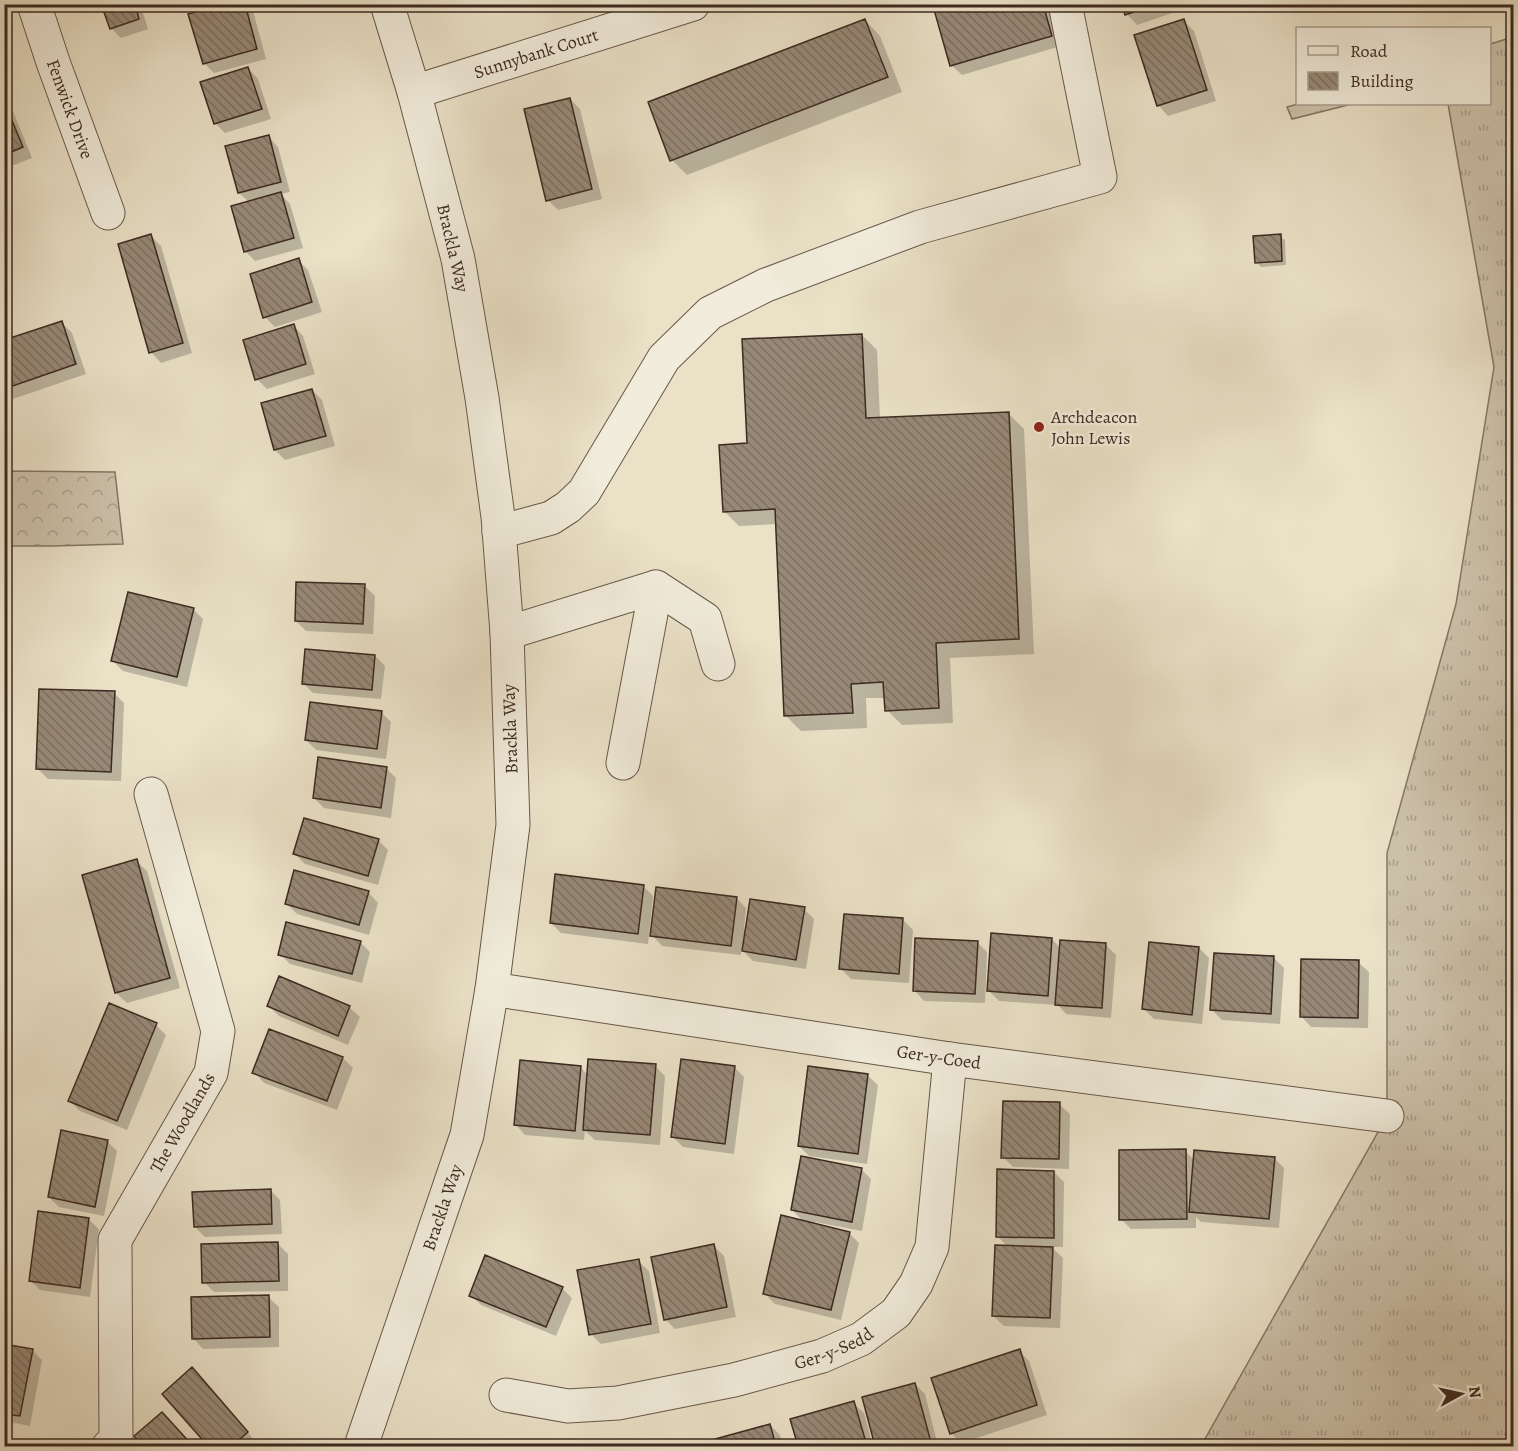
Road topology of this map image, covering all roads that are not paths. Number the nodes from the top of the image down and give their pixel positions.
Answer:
1 (34, 4) edge
2 (387, 4) edge
3 (693, 4) edge
4 (1065, 4) edge
5 (655, 10) edge
6 (414, 92) junction
7 (108, 213) dead end
8 (499, 532) junction
9 (656, 587) junction
10 (507, 633) junction
11 (718, 664) dead end
12 (623, 763) dead end
13 (151, 794) dead end
14 (492, 989) junction
15 (950, 1059) junction
16 (1386, 1116) dead end
17 (506, 1395) dead end
18 (109, 1446) edge
19 (361, 1446) edge

1 - 7 street, Fenwick Drive
2 - 6 street, Brackla Way
3 - 5 street, Sunnybank Court
4 - 8 street
5 - 6 street, Sunnybank Court
6 - 8 street, Brackla Way
8 - 10 street, Brackla Way
9 - 10 street
9 - 11 street
9 - 12 street
10 - 14 street, Brackla Way
13 - 18 street, The Woodlands
14 - 15 street, Ger-y-Coed
14 - 19 street, Brackla Way
15 - 16 street, Ger-y-Coed
15 - 17 street, Ger-y-Sedd

